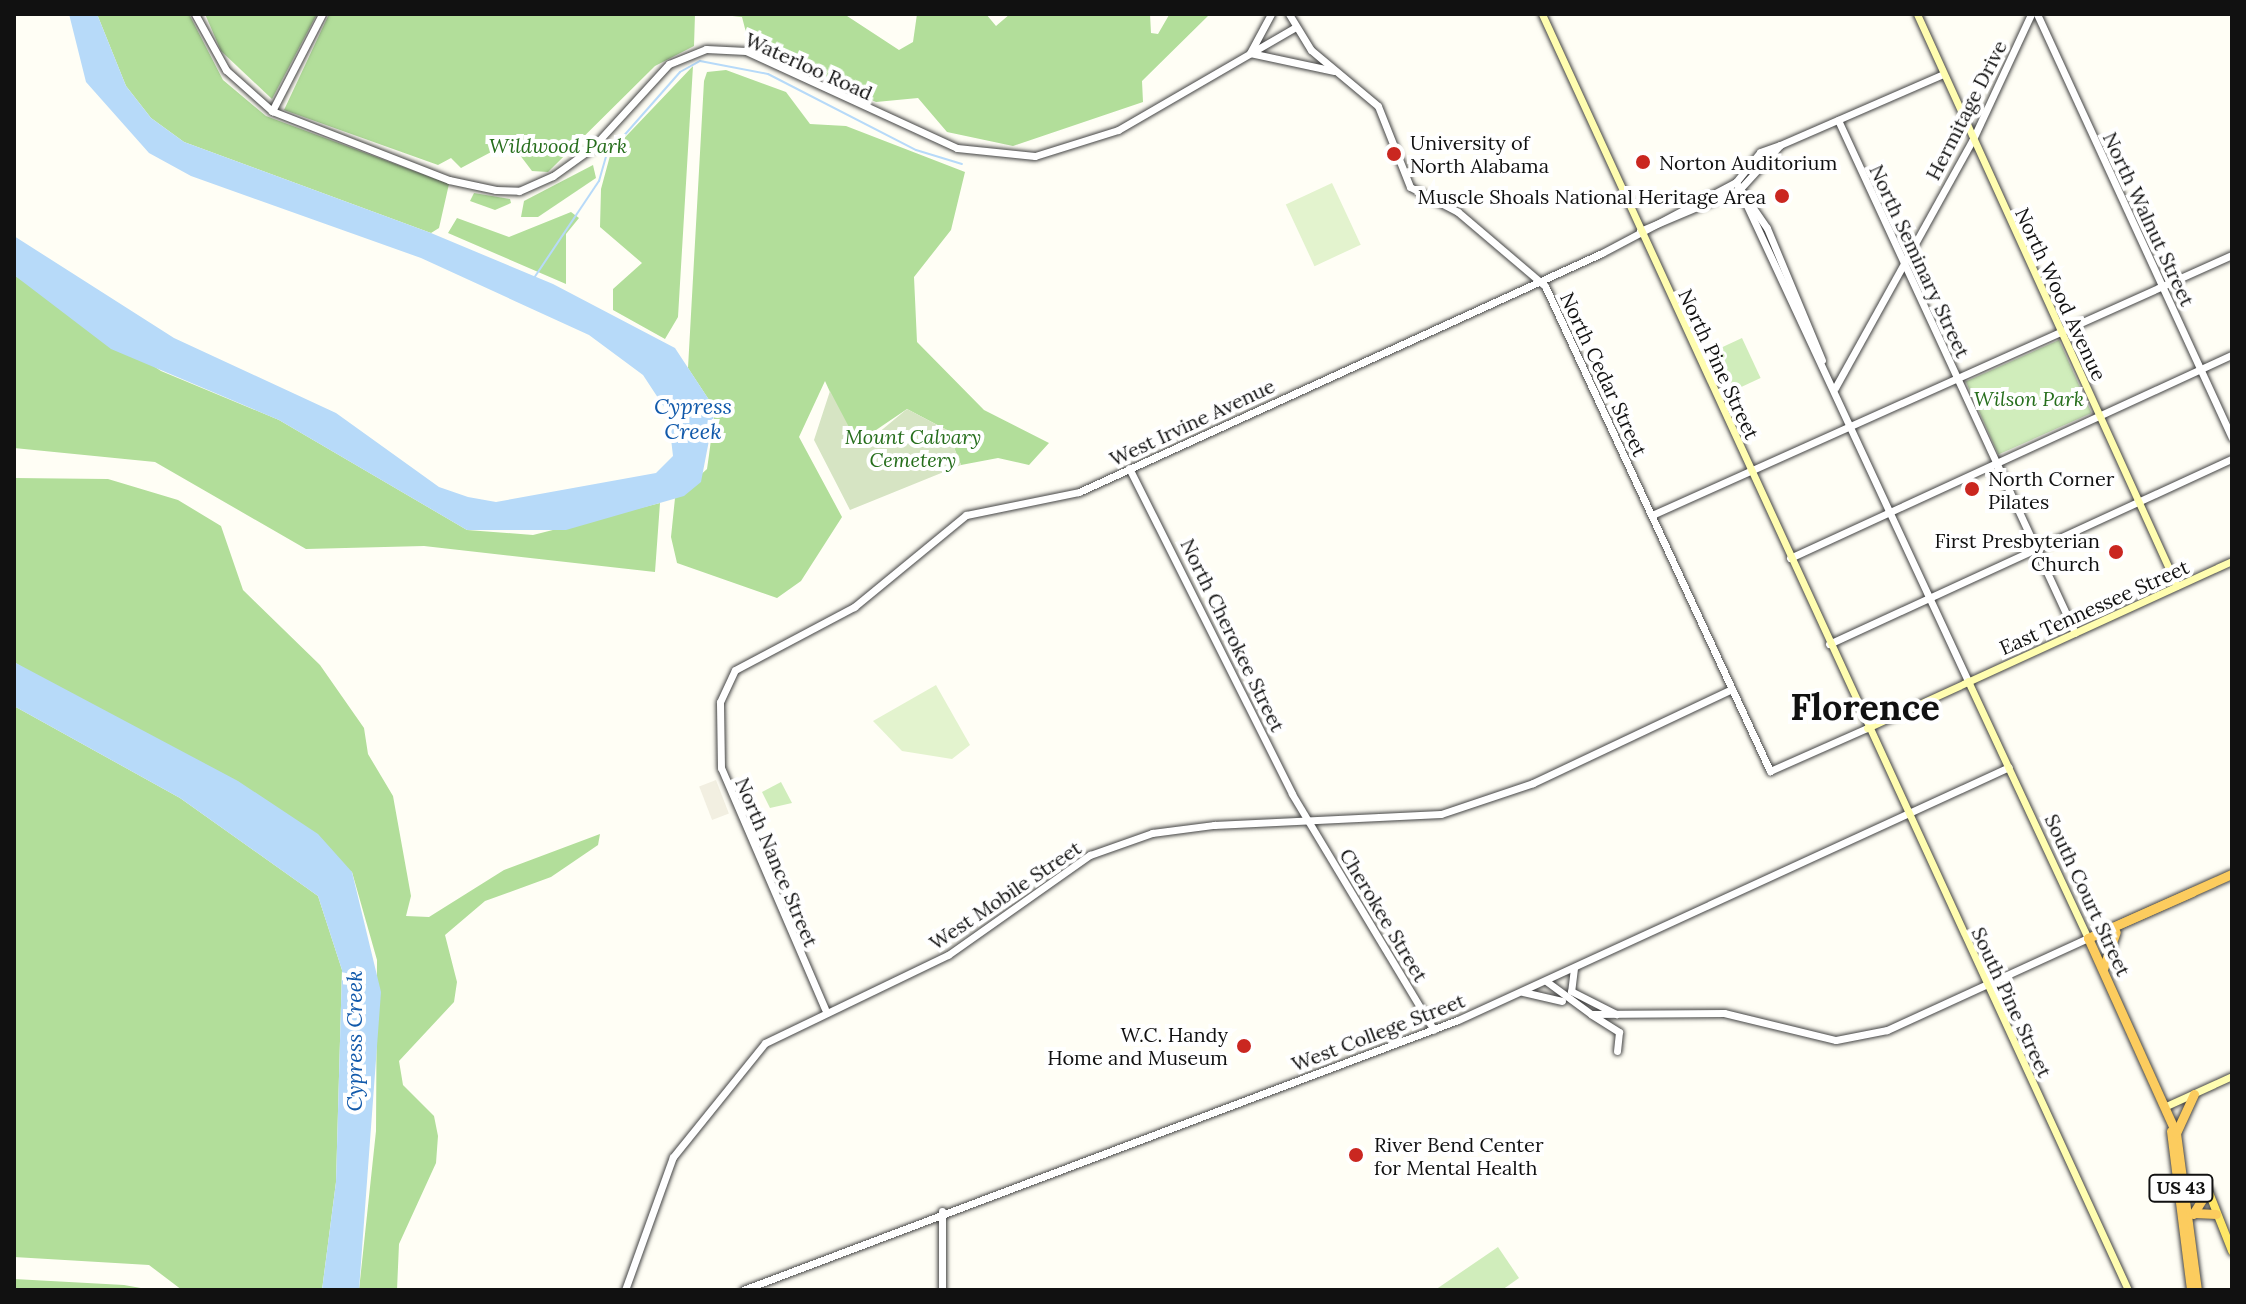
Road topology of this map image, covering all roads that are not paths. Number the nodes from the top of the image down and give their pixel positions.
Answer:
1 (195, 14) edge
2 (322, 14) edge
3 (1271, 14) edge
4 (1289, 14) edge
5 (1542, 14) edge
6 (1917, 14) edge
7 (2031, 14) edge
8 (2037, 14) edge
9 (1294, 28) junction
10 (1250, 53) junction
11 (1339, 72) junction
12 (1943, 74) junction
13 (272, 111) junction
14 (1838, 120) junction
15 (1973, 139) junction
16 (1780, 145) junction
17 (1756, 172) junction
18 (1738, 185) junction
19 (1752, 200) junction
20 (1767, 228) junction
21 (1640, 231) junction
22 (1758, 232) junction
23 (2232, 255) edge
24 (1903, 263) junction
25 (1540, 281) junction
26 (2163, 287) junction
27 (2062, 332) junction
28 (2232, 355) edge
29 (1822, 360) junction
30 (2201, 369) junction
31 (1956, 380) junction
32 (1835, 388) junction
33 (2100, 417) junction
34 (1853, 427) junction
35 (2232, 437) edge
36 (2232, 459) edge
37 (1995, 464) junction
38 (1129, 468) junction
39 (1751, 472) junction
40 (2139, 502) junction
41 (1892, 512) junction
42 (1652, 515) junction
43 (2036, 549) junction
44 (1790, 558) junction
45 (2232, 561) edge
46 (2177, 586) junction
47 (1931, 598) junction
48 (2075, 633) junction
49 (1829, 644) junction
50 (769, 650) joint
51 (1968, 681) junction
52 (1732, 689) junction
53 (1867, 728) junction
54 (2009, 767) junction
55 (1907, 814) junction
56 (1306, 816) junction
57 (2232, 874) edge
58 (2192, 892) junction
59 (2118, 930) junction
60 (2088, 938) junction
61 (1574, 968) junction
62 (2103, 969) junction
63 (1546, 981) junction
64 (1986, 984) junction
65 (1521, 992) junction
66 (1568, 1003) junction
67 (825, 1009) junction
68 (1591, 1014) junction
69 (1618, 1015) junction
70 (1434, 1030) junction
71 (1617, 1051) dead end
72 (2232, 1076) edge
73 (2194, 1094) junction
74 (2164, 1107) junction
75 (2174, 1130) junction
76 (2188, 1188) junction
77 (2208, 1190) junction
78 (942, 1211) junction
79 (2216, 1214) junction
80 (2192, 1215) junction
81 (2232, 1251) edge
82 (625, 1290) edge
83 (743, 1290) edge
84 (942, 1290) edge
85 (2128, 1290) edge
86 (2191, 1290) edge
87 (2197, 1290) edge

1 - 13 street, Waterloo Road
2 - 13 street
3 - 10 street
4 - 9 street
5 - 21 main road, North Pine Street
6 - 12 main road, North Wood Avenue
7 - 15 street, Hermitage Drive
8 - 26 street, North Walnut Street
9 - 10 street, Waterloo Road
9 - 11 street, North Cedar Street
10 - 11 street
10 - 13 street, Waterloo Road
11 - 25 street, North Cedar Street
12 - 14 street
12 - 15 main road, North Wood Avenue
14 - 16 street
14 - 24 street, North Seminary Street
15 - 24 street, Hermitage Drive
15 - 27 main road, North Wood Avenue
16 - 17 street
16 - 18 street
17 - 18 street
17 - 19 street
18 - 19 street
18 - 21 street, West Irvine Avenue
18 - 22 street
19 - 20 street
20 - 22 street
20 - 29 street
21 - 25 street, West Irvine Avenue
21 - 39 main road, North Pine Street
22 - 29 street
23 - 26 street
24 - 31 street, North Seminary Street
24 - 32 street, Hermitage Drive
25 - 38 street, West Irvine Avenue
25 - 42 street, North Cedar Street
26 - 27 street
26 - 30 street, North Walnut Street
27 - 31 street
27 - 33 main road, North Wood Avenue
28 - 30 street
29 - 32 street
30 - 33 street
30 - 35 street, North Walnut Street
31 - 34 street
31 - 37 street, North Seminary Street
32 - 34 street
33 - 37 street
33 - 40 main road, North Wood Avenue
34 - 39 street
34 - 41 street
36 - 40 street
37 - 41 street
37 - 43 street, North Seminary Street
38 - 50 street, West Irvine Avenue
38 - 56 street, North Cherokee Street
39 - 42 street
39 - 44 main road, North Pine Street
40 - 43 street
40 - 46 main road, North Wood Avenue
41 - 44 street
41 - 47 street
42 - 52 street, North Cedar Street
43 - 47 street
43 - 48 street, North Seminary Street
44 - 49 main road, North Pine Street
45 - 46 main road, East Tennessee Street
46 - 48 main road, East Tennessee Street
47 - 49 street
47 - 51 street
48 - 51 main road, East Tennessee Street
49 - 53 main road, North Pine Street
50 - 67 street, North Nance Street
51 - 53 main road, East Tennessee Street
51 - 54 main road, South Court Street
52 - 53 street, North Cedar Street
52 - 56 street, West Mobile Street
53 - 55 main road, South Pine Street
54 - 55 street, West College Street
54 - 60 main road, South Court Street
55 - 61 street, West College Street
55 - 64 main road, South Pine Street
56 - 67 street, West Mobile Street
56 - 70 street, Cherokee Street
57 - 58 highway
58 - 59 highway
58 - 60 highway
59 - 60 highway
59 - 62 highway
60 - 62 highway, South Court Street / US 43
60 - 64 street
61 - 63 street, West College Street
61 - 69 street
62 - 74 highway, South Court Street / US 43
63 - 65 street, West College Street
63 - 66 street
64 - 69 street
64 - 85 main road, South Pine Street
65 - 66 street
65 - 70 street, West College Street
66 - 68 street
67 - 82 street, West Mobile Street
68 - 69 street
68 - 71 street
70 - 78 street, West College Street
72 - 73 main road
73 - 74 main road
73 - 75 highway
74 - 75 highway, South Court Street / US 43
75 - 76 highway, US 43
75 - 86 highway, US 43
76 - 77 highway
76 - 80 highway, US 43
77 - 79 main road
77 - 80 highway
78 - 83 street, West College Street
78 - 84 street
79 - 80 highway
79 - 81 main road
80 - 87 highway, US 43

